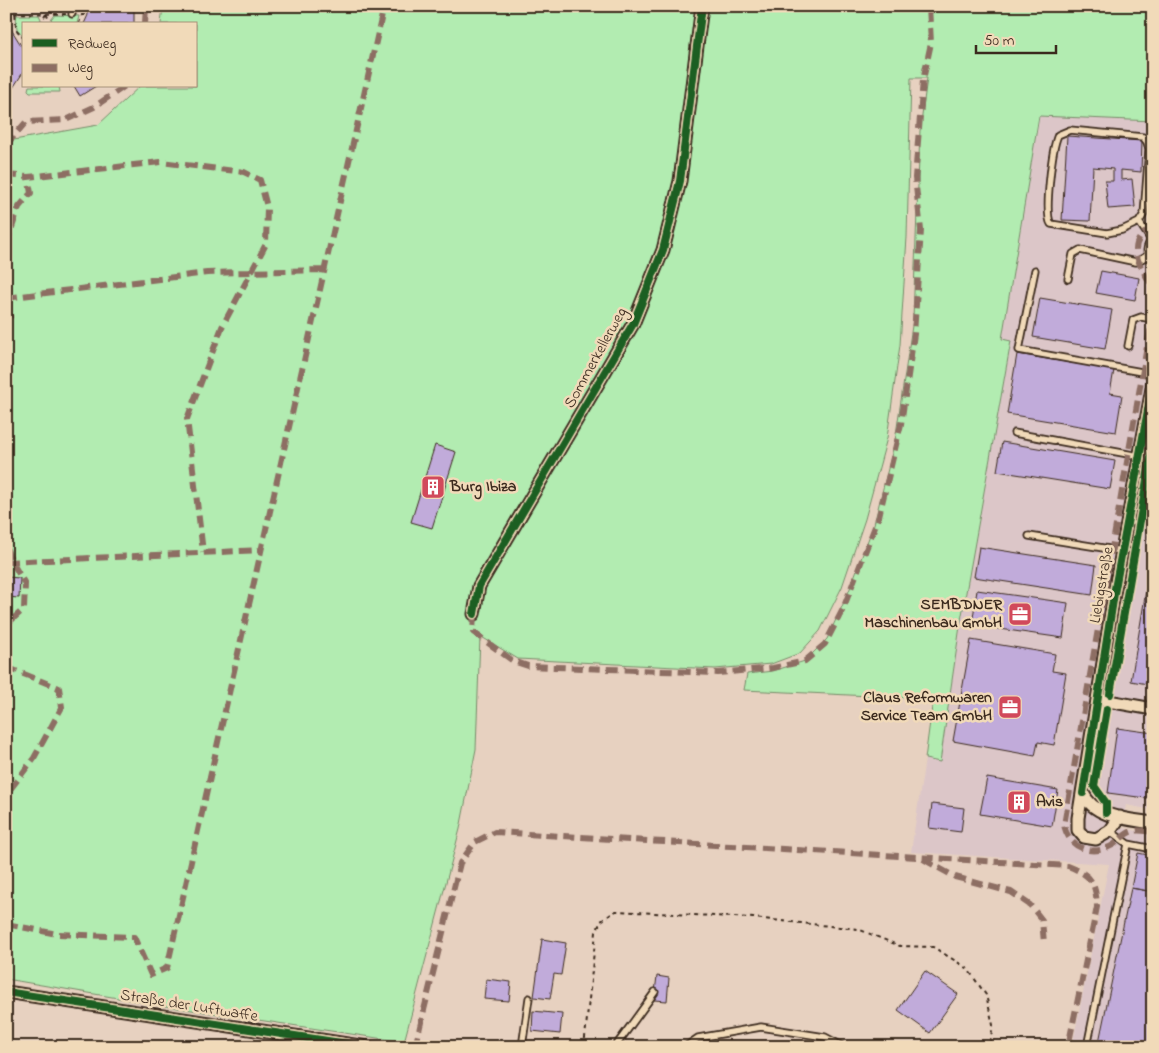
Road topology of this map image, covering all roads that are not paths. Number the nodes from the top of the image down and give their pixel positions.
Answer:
1 (73, 6) edge
2 (702, 6) edge
3 (72, 14) road end
4 (1139, 222) junction
5 (1152, 240) edge
6 (1147, 256) junction
7 (1153, 264) edge
8 (1035, 270) dead end
9 (1068, 279) dead end
10 (1153, 319) edge
11 (1128, 346) dead end
12 (1153, 374) edge
13 (1153, 382) edge
14 (1014, 433) dead end
15 (1139, 456) junction
16 (1029, 536) dead end
17 (1122, 551) junction
18 (474, 614) dead end
19 (1097, 699) junction
20 (1153, 709) edge
21 (1083, 793) junction
22 (1120, 817) junction
23 (1153, 823) edge
24 (1110, 831) junction
25 (1128, 844) junction
26 (1153, 849) edge
27 (6, 992) edge
28 (655, 992) dead end
29 (529, 998) dead end
30 (367, 1047) edge
31 (522, 1047) edge
32 (615, 1047) edge
33 (684, 1047) edge
34 (844, 1047) edge
35 (1087, 1047) edge

1 - 3 lane
2 - 18 street, Sommerkellerweg
4 - 4 lane
4 - 5 lane
5 - 6 lane
6 - 7 lane
6 - 9 lane
8 - 12 lane
10 - 11 lane
13 - 15 street, Liebigstraße
14 - 15 lane
15 - 17 street, Liebigstraße
16 - 17 lane
17 - 19 street, Liebigstraße
19 - 20 street
19 - 21 street, Liebigstraße
21 - 22 street
21 - 24 street, Liebigstraße
22 - 23 street
22 - 24 street
24 - 25 lane
25 - 26 lane
25 - 35 lane
27 - 30 street, Straße der Luftwaffe
28 - 32 lane
29 - 31 lane
33 - 34 lane

